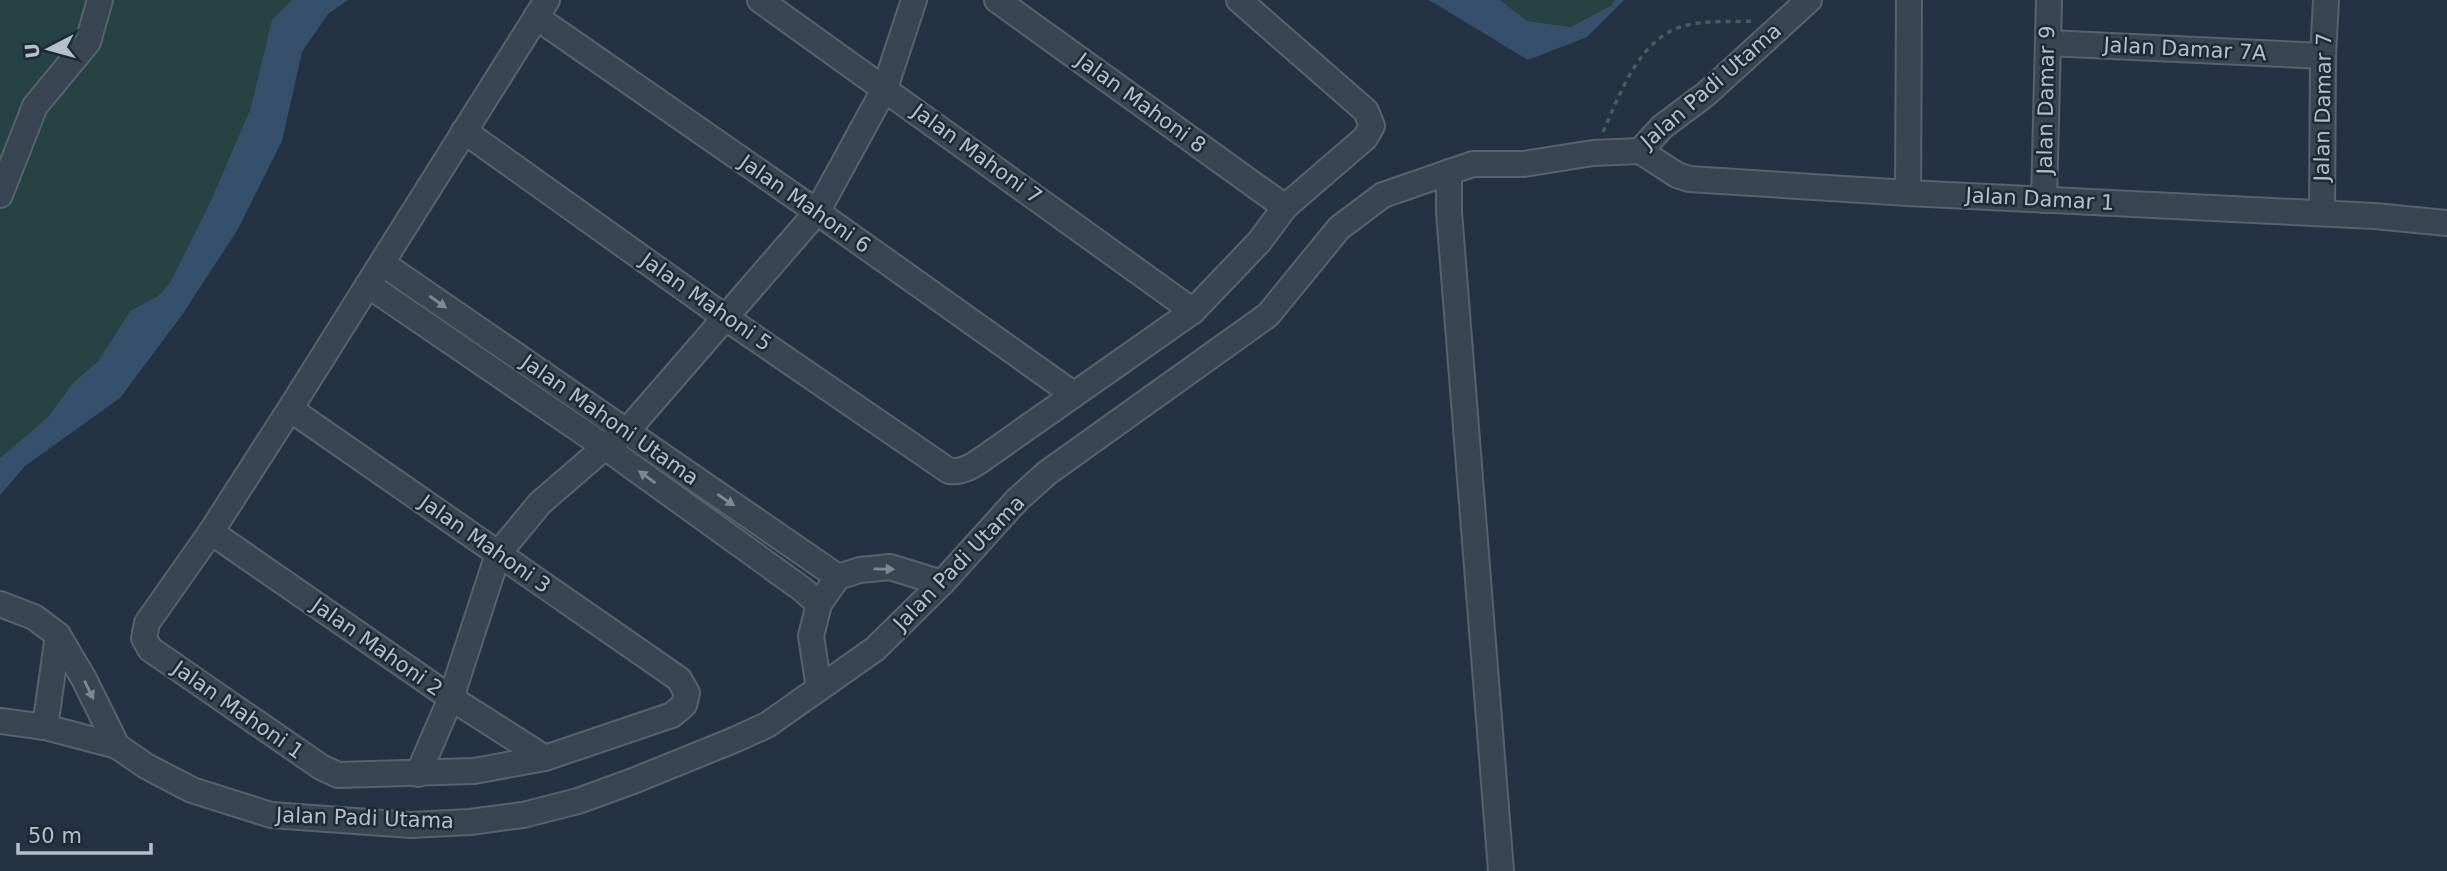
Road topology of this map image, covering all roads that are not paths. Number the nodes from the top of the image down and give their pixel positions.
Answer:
1 (100, 0) edge
2 (760, 0) edge
3 (914, 0) edge
4 (997, 0) edge
5 (1239, 0) edge
6 (1809, 0) edge
7 (1909, 0) edge
8 (2049, 0) edge
9 (2326, 0) edge
10 (541, 8) edge
11 (2048, 43) junction
12 (2323, 56) junction
13 (885, 88) junction
14 (464, 131) junction
15 (1640, 151) junction
16 (1449, 172) junction
17 (1908, 193) junction
18 (0, 195) edge
19 (2044, 200) junction
20 (1285, 207) junction
21 (817, 212) junction
22 (2322, 214) junction
23 (2447, 223) edge
24 (382, 263) junction
25 (368, 285) junction
26 (1193, 311) junction
27 (726, 318) junction
28 (1073, 394) junction
29 (290, 409) junction
30 (626, 432) junction
31 (605, 447) junction
32 (211, 532) junction
33 (498, 554) junction
34 (838, 576) junction
35 (942, 583) junction
36 (0, 604) edge
37 (819, 604) junction
38 (58, 635) junction
39 (819, 688) junction
40 (451, 698) junction
41 (0, 721) edge
42 (45, 727) junction
43 (117, 746) junction
44 (545, 758) junction
45 (418, 774) junction
46 (1501, 871) edge

1 - 18 street
2 - 13 street, Jalan Mahoni 7
3 - 13 street
4 - 20 street, Jalan Mahoni 8
5 - 20 street
6 - 15 street, Jalan Padi Utama
7 - 17 street
8 - 11 street, Jalan Damar 9
9 - 12 street, Jalan Damar 7
10 - 14 street
10 - 21 street, Jalan Mahoni 6
11 - 12 street, Jalan Damar 7A
11 - 19 street, Jalan Damar 9
12 - 22 street, Jalan Damar 7
13 - 21 street
13 - 26 street, Jalan Mahoni 7
14 - 24 street
14 - 27 street, Jalan Mahoni 5
15 - 16 street, Jalan Padi Utama
15 - 17 street, Jalan Damar 1
16 - 35 street, Jalan Padi Utama
16 - 46 street
17 - 19 street, Jalan Damar 1
19 - 22 street, Jalan Damar 1
20 - 26 street
21 - 27 street
21 - 28 street, Jalan Mahoni 6
22 - 23 street, Jalan Damar 1
24 - 25 street
24 -> 30 street, Jalan Mahoni Utama
25 - 29 street
25 - 31 street, Jalan Mahoni Utama
26 - 28 street
27 - 28 street, Jalan Mahoni 5
27 - 30 street
29 - 32 street
29 - 33 street, Jalan Mahoni 3
30 - 31 street
30 -> 34 street, Jalan Mahoni Utama
31 - 33 street
37 -> 31 street, Jalan Mahoni Utama
32 - 40 street, Jalan Mahoni 2
32 - 45 street, Jalan Mahoni 1
33 - 40 street
33 - 44 street, Jalan Mahoni 3
34 -> 35 street
34 - 37 street
35 - 39 street, Jalan Padi Utama
36 - 38 street
37 - 39 street
38 - 42 street
38 -> 43 street
39 - 43 street, Jalan Padi Utama
40 - 44 street, Jalan Mahoni 2
40 - 45 street
41 - 42 street, Jalan Padi Utama
42 - 43 street, Jalan Padi Utama
44 - 45 street

